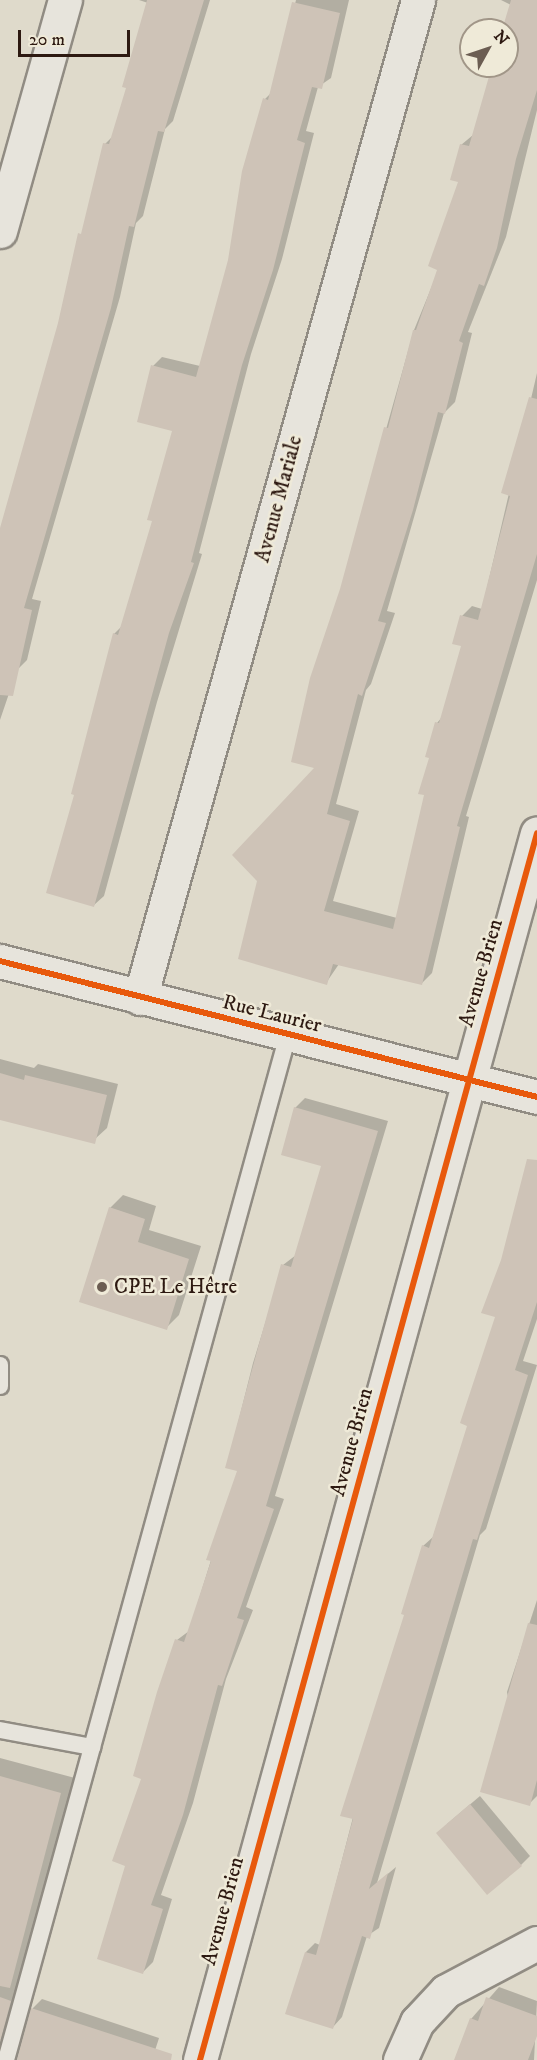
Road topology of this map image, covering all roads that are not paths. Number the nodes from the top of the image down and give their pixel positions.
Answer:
1 (65, 0) edge
2 (418, 0) edge
3 (0, 231) edge
4 (537, 833) edge
5 (0, 961) edge
6 (140, 998) junction
7 (288, 1035) junction
8 (470, 1078) junction
9 (537, 1097) edge
10 (0, 1365) edge
11 (0, 1386) edge
12 (0, 1730) edge
13 (92, 1748) junction
14 (537, 1943) edge
15 (6, 2060) edge
16 (200, 2060) edge
17 (400, 2060) edge

1 - 3 street
2 - 6 street, Avenue Mariale
4 - 8 street, Avenue Brien
5 - 6 street, Rue Laurier
6 - 7 street, Rue Laurier
7 - 8 street, Rue Laurier
7 - 13 lane
8 - 9 street, Rue Laurier
8 - 16 street, Avenue Brien
10 - 11 lane
12 - 13 lane
13 - 15 lane
14 - 17 street

